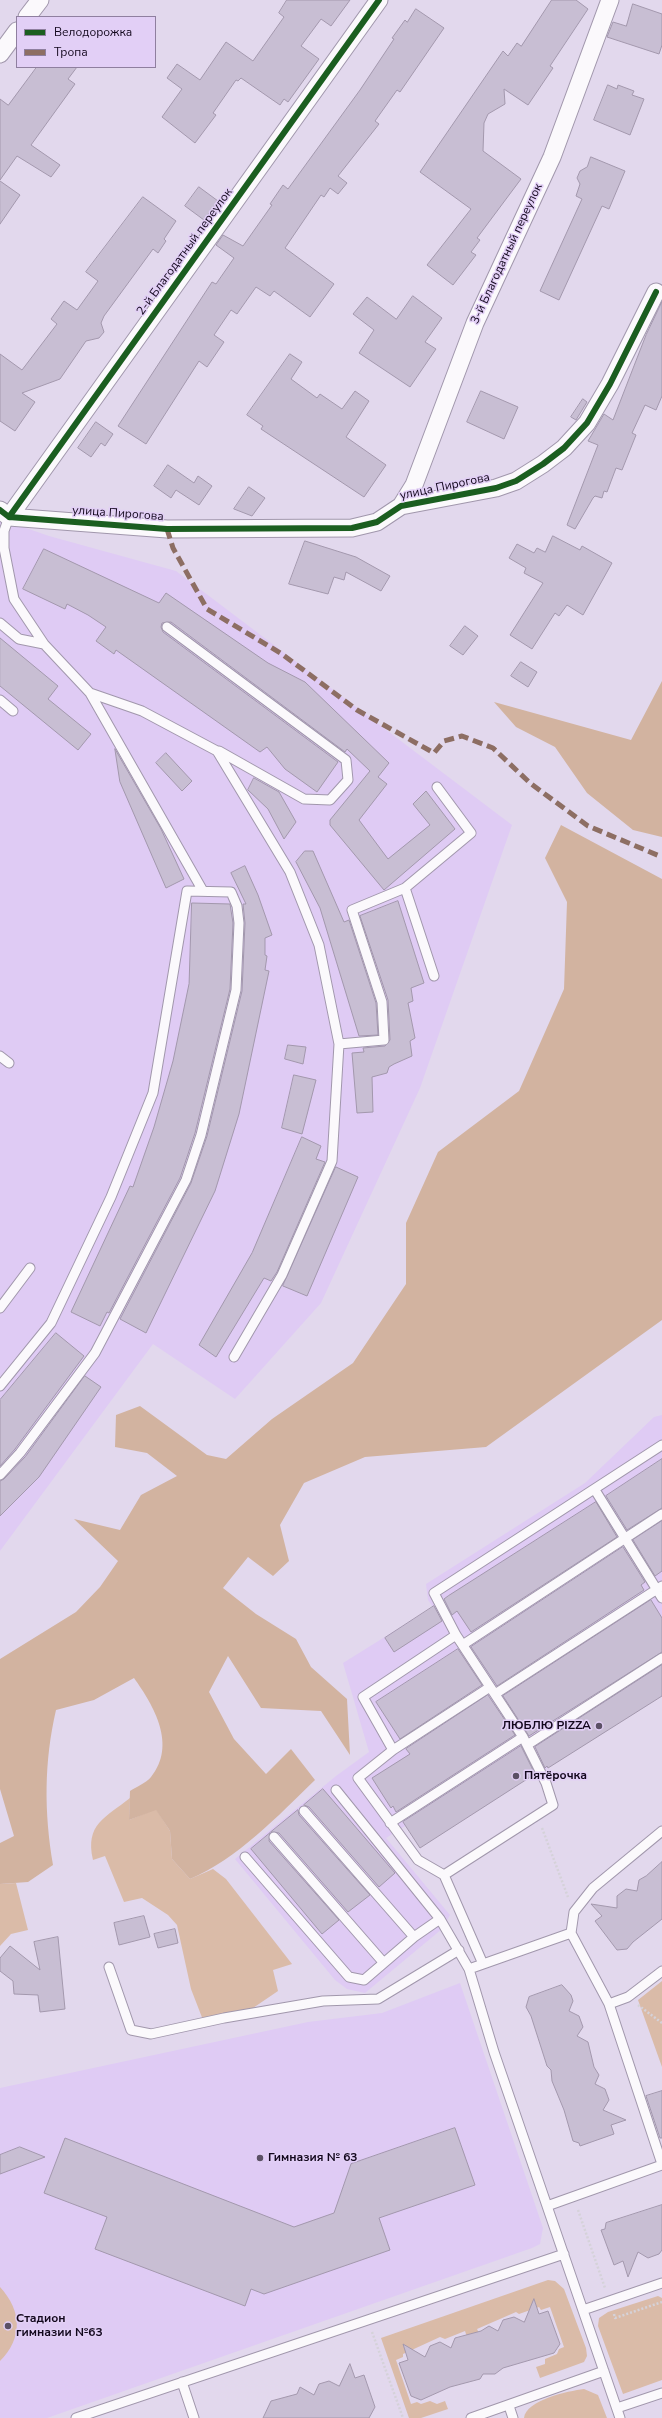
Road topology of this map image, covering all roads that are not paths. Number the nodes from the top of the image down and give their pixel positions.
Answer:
1 (40, 0) edge
2 (379, 0) edge
3 (610, 0) edge
4 (28, 16) edge
5 (16, 32) edge
6 (0, 54) edge
7 (656, 292) dead end
8 (401, 506) junction
9 (5, 514) edge
10 (0, 623) edge
11 (167, 627) dead end
12 (44, 644) junction
13 (90, 693) junction
14 (0, 700) edge
15 (13, 711) dead end
16 (217, 751) junction
17 (437, 787) dead end
18 (405, 888) junction
19 (203, 891) junction
20 (434, 976) dead end
21 (339, 1044) junction
22 (0, 1056) edge
23 (9, 1063) dead end
24 (30, 1268) dead end
25 (0, 1308) edge
26 (234, 1357) dead end
27 (0, 1386) edge
28 (662, 1445) edge
29 (0, 1475) edge
30 (595, 1490) junction
31 (662, 1514) edge
32 (625, 1538) junction
33 (659, 1588) edge
34 (662, 1598) edge
35 (456, 1635) junction
36 (464, 1644) junction
37 (662, 1658) edge
38 (493, 1690) junction
39 (525, 1741) junction
40 (392, 1750) junction
41 (336, 1790) dead end
42 (304, 1811) dead end
43 (390, 1823) junction
44 (662, 1831) edge
45 (274, 1837) dead end
46 (245, 1858) dead end
47 (444, 1875) junction
48 (440, 1919) junction
49 (571, 1933) junction
50 (414, 1937) junction
51 (459, 1950) junction
52 (383, 1962) junction
53 (482, 1964) junction
54 (109, 1968) dead end
55 (469, 1969) junction
56 (662, 1971) edge
57 (609, 2004) junction
58 (662, 2164) edge
59 (547, 2206) junction
60 (564, 2254) junction
61 (662, 2283) edge
62 (583, 2310) junction
63 (604, 2372) junction
64 (182, 2382) junction
65 (662, 2393) edge
66 (509, 2406) junction
67 (617, 2408) junction
68 (76, 2418) edge
69 (194, 2418) edge
70 (471, 2418) edge
71 (513, 2418) edge
72 (620, 2418) edge

1 - 4 street
2 - 9 street, 2-й Благодатный переулок
3 - 8 street, 3-й Благодатный переулок
5 - 6 street
7 - 8 street, улица Пирогова
8 - 9 street, улица Пирогова
9 - 12 lane
10 - 12 lane
11 - 16 lane
12 - 13 lane
13 - 16 lane
13 - 19 lane
14 - 15 lane
16 - 21 lane
17 - 18 lane
18 - 20 lane
18 - 21 lane
19 - 27 lane
19 - 29 lane
21 - 26 lane
22 - 23 lane
24 - 25 lane
28 - 30 lane
30 - 32 lane
30 - 35 lane
31 - 32 lane
32 - 33 lane
32 - 36 lane
33 - 34 lane
33 - 38 lane
35 - 36 lane
35 - 40 lane
36 - 38 lane
37 - 39 lane
38 - 39 lane
38 - 40 lane
39 - 43 lane
39 - 47 lane
40 - 43 lane
41 - 48 lane
42 - 50 lane
43 - 47 lane
44 - 49 lane
45 - 52 lane
46 - 52 lane
47 - 53 lane
48 - 50 lane
48 - 51 lane
49 - 53 lane
49 - 57 lane
50 - 52 lane
51 - 54 lane
51 - 55 lane
53 - 55 lane
55 - 59 lane
56 - 57 lane
57 - 58 lane
58 - 59 lane
59 - 60 lane
60 - 62 lane
60 - 64 lane
61 - 62 lane
62 - 63 lane
63 - 66 lane
63 - 67 lane
64 - 68 lane
64 - 69 lane
65 - 67 lane
66 - 70 lane
66 - 71 lane
67 - 72 lane

